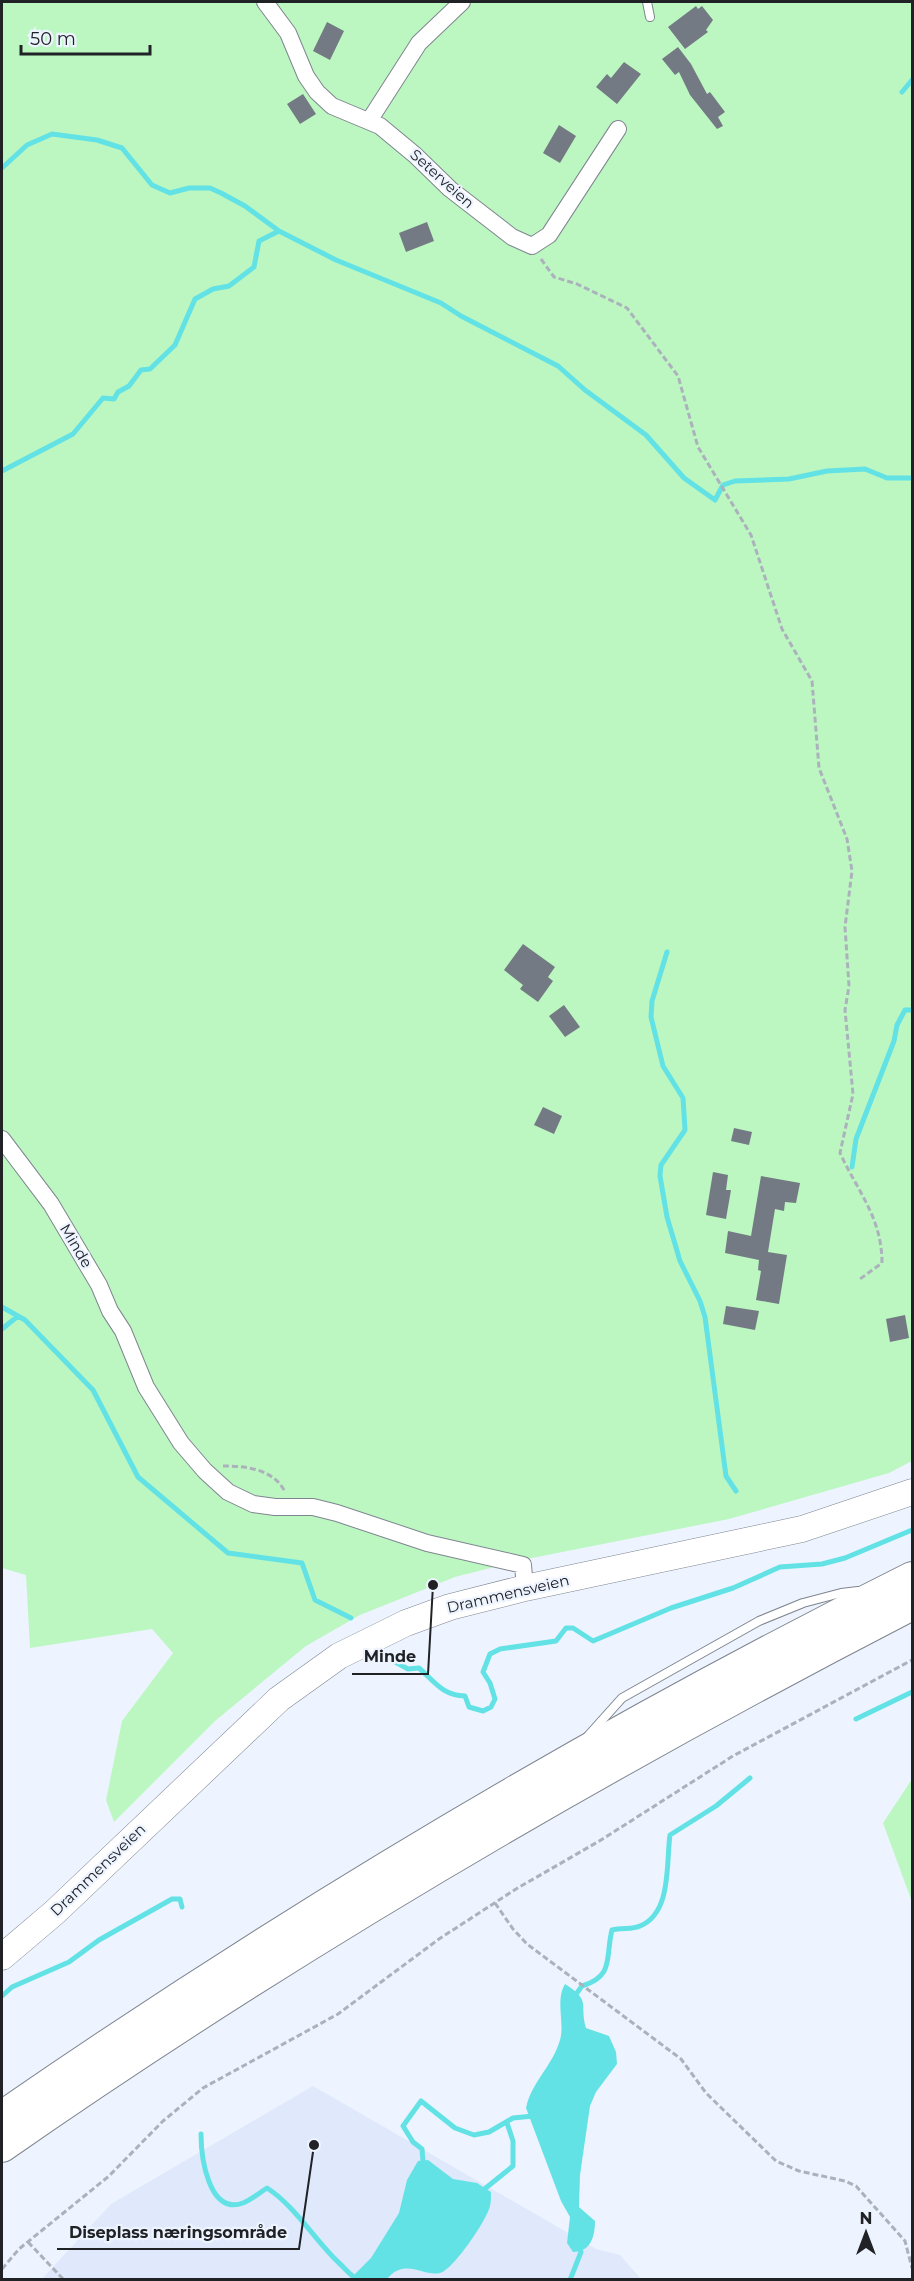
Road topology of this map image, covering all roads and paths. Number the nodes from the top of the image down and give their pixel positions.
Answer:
1 (265, 2) edge
2 (462, 2) edge
3 (647, 2) edge
4 (650, 17) dead end
5 (369, 121) junction
6 (618, 129) dead end
7 (532, 246) junction
8 (2, 1139) edge
9 (860, 1279) dead end
10 (205, 1471) junction
11 (912, 1492) edge
12 (288, 1506) junction
13 (524, 1577) junction
14 (904, 1590) edge
15 (912, 1660) edge
16 (572, 1759) junction
17 (495, 1903) junction
18 (2, 1957) edge
19 (2, 2116) edge
20 (2, 2147) edge
21 (28, 2242) junction
22 (912, 2268) edge
23 (2, 2269) edge
24 (64, 2280) edge

1 - 5 street, Seterveien
2 - 5 street
3 - 4 lane
5 - 7 street, Seterveien
6 - 7 street
7 - 9 path
8 - 10 street, Minde
10 - 12 street, Minde
10 - 12 path
11 - 13 main road, Drammensveien
12 - 13 street, Minde
13 - 18 main road, Drammensveien
14 - 16 highway
14 - 16 lane
14 - 20 highway
15 - 17 path
16 - 19 highway
17 - 21 path
17 - 22 path
21 - 23 path
21 - 24 path

